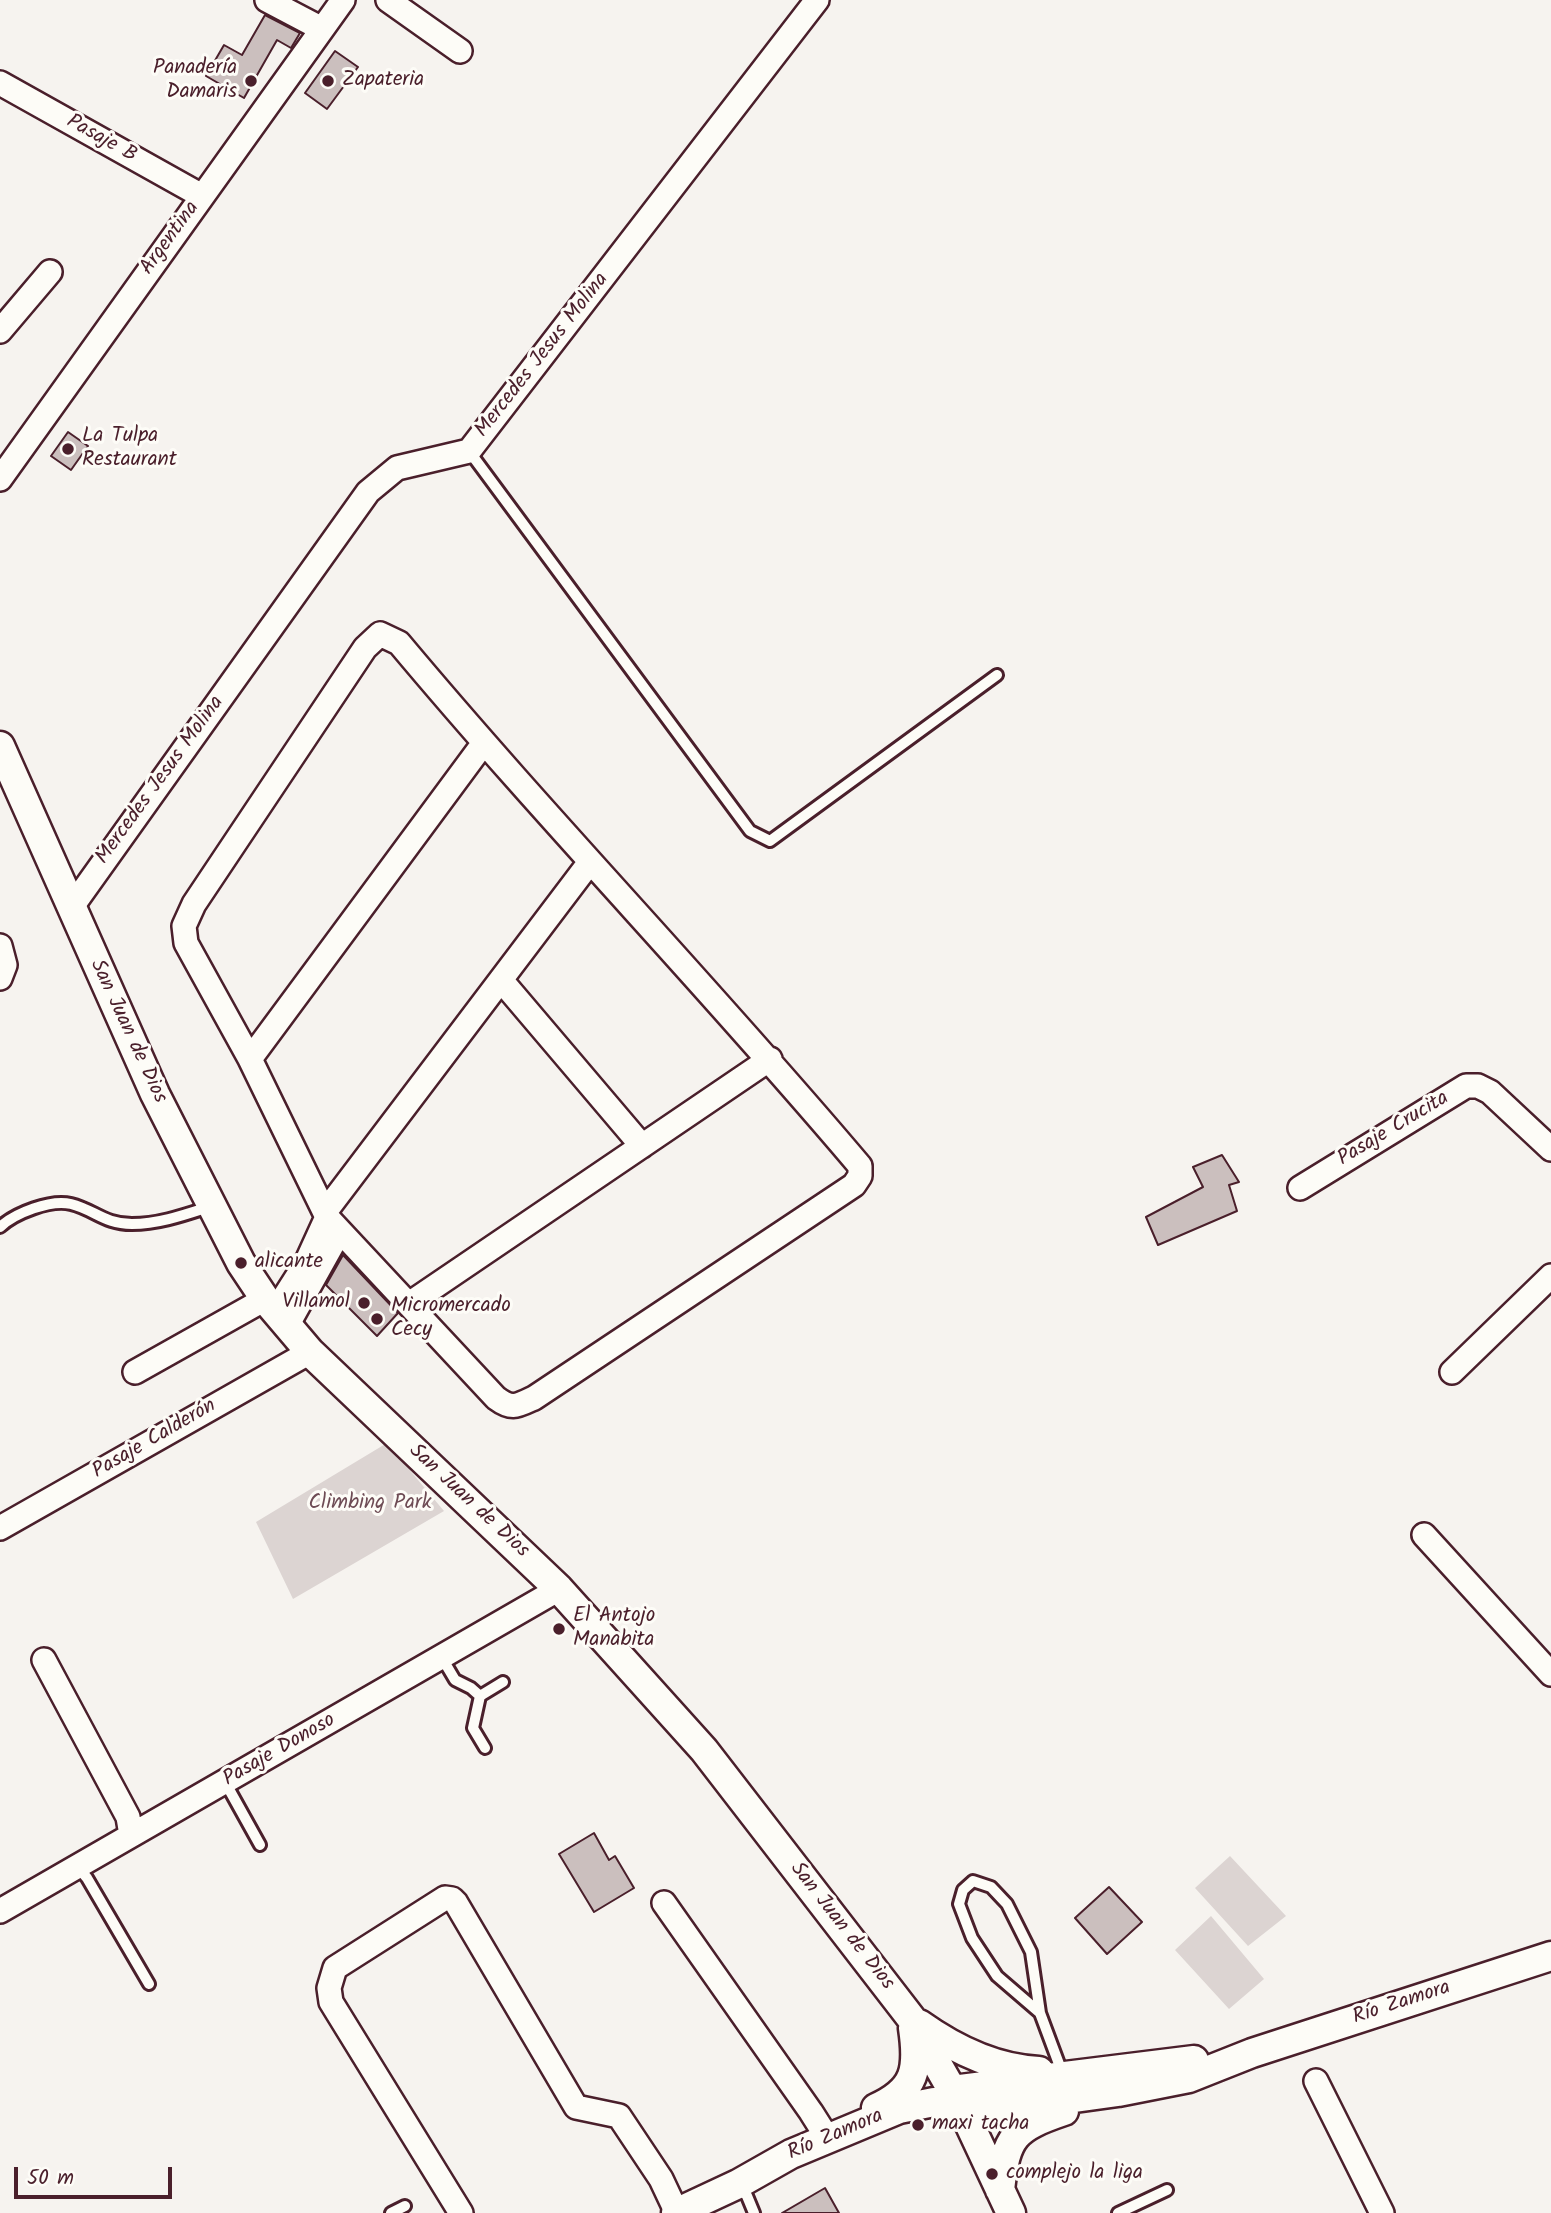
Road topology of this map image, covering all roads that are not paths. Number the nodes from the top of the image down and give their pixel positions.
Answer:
1 (267, 0) edge
2 (344, 0) edge
3 (388, 0) edge
4 (817, 0) edge
5 (322, 29) junction
6 (460, 51) dead end
7 (0, 83) edge
8 (202, 196) junction
9 (50, 272) dead end
10 (0, 331) edge
11 (469, 451) junction
12 (0, 480) edge
13 (997, 675) dead end
14 (484, 744) junction
15 (0, 746) edge
16 (590, 862) junction
17 (71, 908) junction
18 (0, 946) edge
19 (0, 978) edge
20 (501, 980) junction
21 (250, 1059) junction
22 (770, 1059) junction
23 (642, 1146) junction
24 (1551, 1149) edge
25 (1300, 1188) dead end
26 (212, 1206) junction
27 (331, 1220) junction
28 (0, 1227) edge
29 (1551, 1276) edge
30 (409, 1304) junction
31 (276, 1312) junction
32 (310, 1352) junction
33 (135, 1372) dead end
34 (1452, 1372) dead end
35 (0, 1528) edge
36 (1424, 1535) dead end
37 (559, 1589) junction
38 (442, 1658) junction
39 (44, 1660) dead end
40 (1551, 1674) edge
41 (503, 1682) dead end
42 (480, 1696) junction
43 (485, 1748) dead end
44 (225, 1782) junction
45 (131, 1835) junction
46 (260, 1844) dead end
47 (77, 1866) junction
48 (664, 1903) dead end
49 (0, 1912) edge
50 (1551, 1956) edge
51 (149, 1984) dead end
52 (1040, 2013) junction
53 (911, 2018) junction
54 (1252, 2053) junction
55 (1075, 2072) junction
56 (1315, 2081) dead end
57 (1118, 2092) junction
58 (956, 2097) junction
59 (899, 2109) junction
60 (823, 2131) junction
61 (976, 2137) junction
62 (791, 2154) junction
63 (738, 2184) junction
64 (1167, 2190) dead end
65 (1005, 2201) edge
66 (405, 2206) dead end
67 (391, 2213) edge
68 (461, 2213) edge
69 (677, 2213) edge
70 (754, 2213) edge
71 (1118, 2213) edge
72 (1382, 2213) edge

1 - 5 street
2 - 5 street, Argentina
3 - 6 street
4 - 11 street, Mercedes Jesus Molina
5 - 8 street, Argentina
7 - 8 street, Pasaje B
8 - 12 street, Argentina
9 - 10 street
11 - 13 lane
11 - 17 street, Mercedes Jesus Molina
14 - 16 street
14 - 21 street
14 - 21 street
15 - 17 street, San Juan de Dios
16 - 20 street
16 - 22 street
17 - 26 street, San Juan de Dios
18 - 19 street
20 - 23 street
20 - 27 street
21 - 27 street
22 - 23 street
22 - 30 street
23 - 30 street
24 - 25 street, Pasaje Crucita
26 - 28 lane
26 - 31 street, San Juan de Dios
27 - 30 street
27 - 31 street
29 - 34 street
31 - 32 street, San Juan de Dios
31 - 33 street
32 - 35 street, Pasaje Calderón
32 - 37 street, San Juan de Dios
36 - 40 street
37 - 38 street, Pasaje Donoso
37 - 53 street, San Juan de Dios
38 - 42 lane
38 - 44 street, Pasaje Donoso
39 - 45 street
41 - 42 lane
42 - 43 lane
44 - 45 street, Pasaje Donoso
44 - 46 lane
45 - 47 street, Pasaje Donoso
47 - 49 street, Pasaje Donoso
47 - 51 lane
48 - 60 street
50 - 54 street, Río Zamora
52 - 52 lane
52 - 55 lane
53 - 55 street
53 - 58 street, San Juan de Dios
53 - 60 street
54 - 55 street, Río Zamora
54 - 57 street, Río Zamora
55 - 58 street, Río Zamora
56 - 72 street
57 - 58 street, Río Zamora
57 - 65 street
58 - 59 street, Río Zamora
58 - 61 street, San Juan de Dios
59 - 61 street
59 - 62 street, Río Zamora
60 - 62 street
61 - 65 street, San Juan de Dios
62 - 63 street, Río Zamora
63 - 69 street, Río Zamora
63 - 70 lane
64 - 71 lane
66 - 67 lane
68 - 69 street

